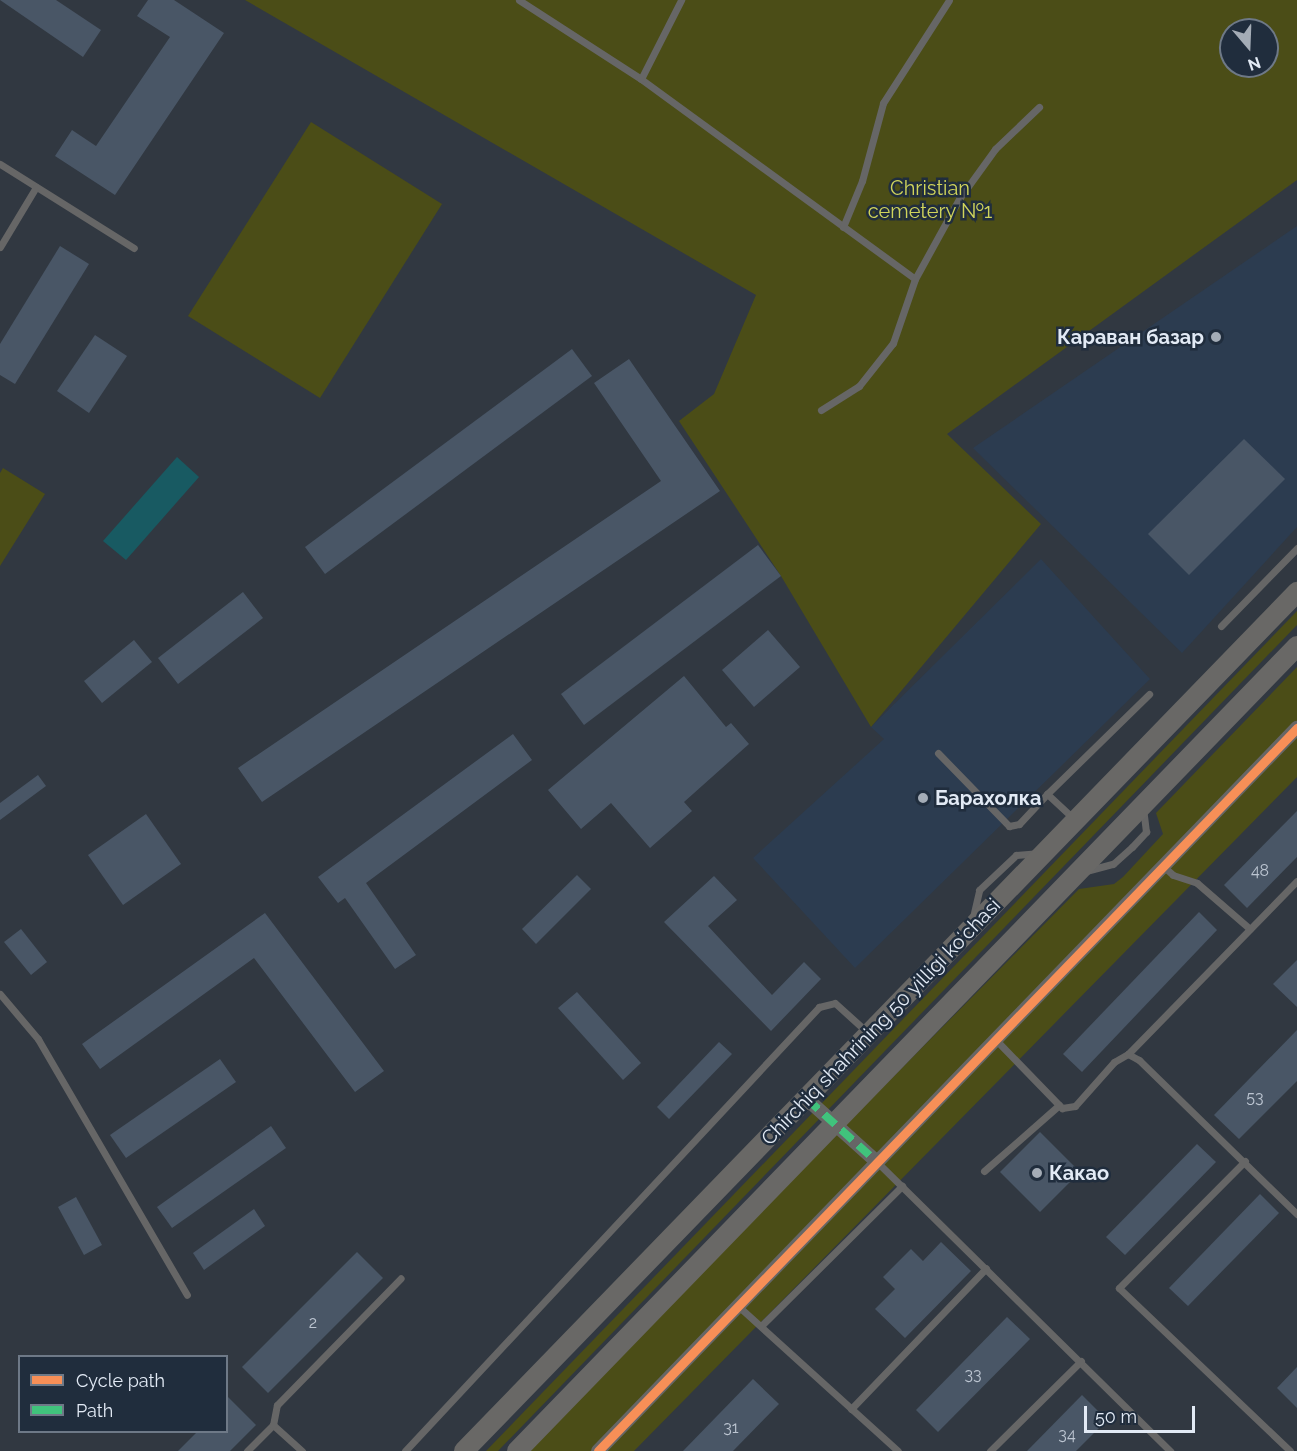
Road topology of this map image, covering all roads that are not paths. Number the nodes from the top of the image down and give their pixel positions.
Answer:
1 (519, 0) edge
2 (681, 0) edge
3 (950, 0) edge
4 (641, 79) junction
5 (1039, 107) dead end
6 (0, 164) edge
7 (36, 187) junction
8 (843, 227) junction
9 (0, 247) edge
10 (134, 248) dead end
11 (915, 279) junction
12 (821, 410) dead end
13 (1297, 548) edge
14 (1297, 591) edge
15 (1221, 626) dead end
16 (1297, 646) edge
17 (1149, 694) dead end
18 (1297, 728) edge
19 (938, 753) dead end
20 (1047, 794) junction
21 (1076, 820) junction
22 (1163, 866) junction
23 (1297, 881) edge
24 (1250, 929) junction
25 (0, 994) edge
26 (869, 1034) junction
27 (995, 1039) junction
28 (1128, 1054) junction
29 (807, 1099) junction
30 (1059, 1105) junction
31 (834, 1124) junction
32 (1245, 1161) junction
33 (877, 1162) junction
34 (984, 1171) dead end
35 (902, 1186) junction
36 (1297, 1214) edge
37 (986, 1268) junction
38 (400, 1278) dead end
39 (187, 1295) dead end
40 (737, 1305) junction
41 (761, 1326) junction
42 (1081, 1361) junction
43 (851, 1409) junction
44 (273, 1425) junction
45 (248, 1451) edge
46 (302, 1451) edge
47 (405, 1451) edge
48 (464, 1451) edge
49 (518, 1451) edge
50 (598, 1451) edge
51 (898, 1451) edge
52 (990, 1451) edge
53 (1170, 1451) edge
54 (1290, 1451) edge

1 - 4 lane
2 - 4 lane
3 - 8 lane
4 - 8 lane
5 - 11 lane
6 - 7 lane
7 - 9 lane
7 - 10 lane
8 - 11 lane
11 - 12 lane
13 - 15 lane
14 - 21 main road, Chirchiq shahrining 50 yilligi koʻchasi
16 - 31 main road, Chirchiq shahrining 50 yilligi koʻchasi
17 - 20 lane
18 - 22 street
19 - 20 lane
20 - 21 lane
21 - 26 main road, Chirchiq shahrining 50 yilligi koʻchasi
22 - 24 lane
22 - 27 street
23 - 24 lane
24 - 28 lane
25 - 39 lane
26 - 29 main road, Chirchiq shahrining 50 yilligi koʻchasi
26 - 47 lane
27 - 30 lane
27 - 33 street
28 - 30 lane
28 - 32 lane
29 - 31 street
29 - 48 main road, Chirchiq shahrining 50 yilligi koʻchasi
30 - 34 lane
31 - 33 street
31 - 49 main road, Chirchiq shahrining 50 yilligi koʻchasi
32 - 36 lane
32 - 54 lane
33 - 35 lane
33 - 40 street
35 - 37 lane
35 - 41 lane
37 - 42 lane
37 - 43 lane
38 - 44 lane
40 - 41 lane
40 - 50 street
41 - 43 lane
42 - 52 lane
42 - 53 lane
43 - 51 lane
44 - 45 lane
44 - 46 lane

